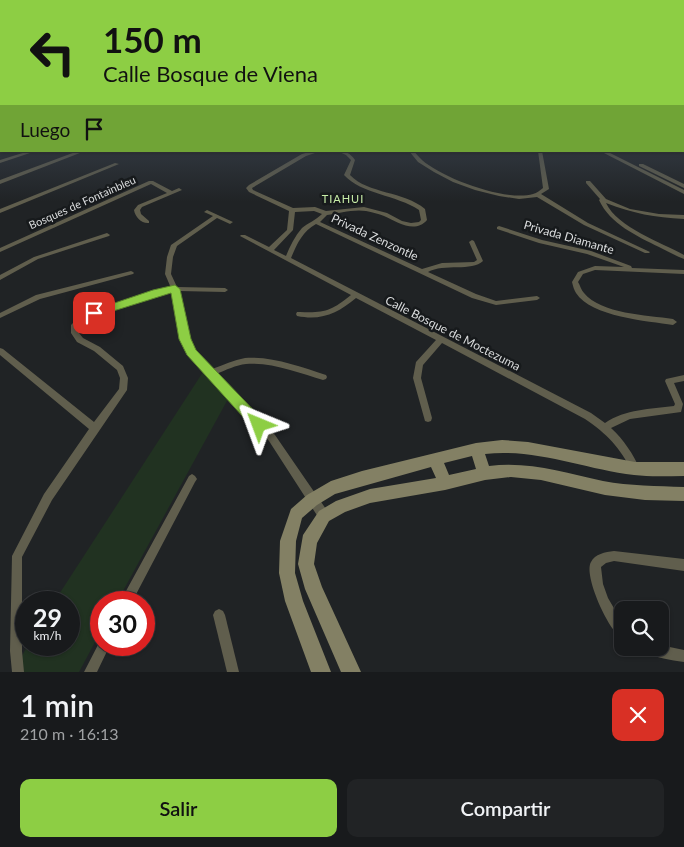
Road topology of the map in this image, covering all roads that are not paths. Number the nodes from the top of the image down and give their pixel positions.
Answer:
1 (32, 152) edge
2 (80, 152) edge
3 (314, 152) edge
4 (341, 152) edge
5 (412, 152) edge
6 (540, 152) edge
7 (604, 152) edge
8 (615, 152) edge
9 (0, 162) edge
10 (117, 164) dead end
11 (0, 182) edge
12 (588, 182) dead end
13 (684, 186) edge
14 (179, 190) dead end
15 (684, 192) edge
16 (171, 193) junction
17 (538, 196) junction
18 (604, 200) junction
19 (292, 210) junction
20 (0, 211) edge
21 (207, 212) dead end
22 (325, 213) junction
23 (217, 216) junction
24 (684, 217) edge
25 (147, 222) dead end
26 (230, 222) dead end
27 (318, 223) junction
28 (499, 228) dead end
29 (107, 235) dead end
30 (243, 236) dead end
31 (472, 242) dead end
32 (0, 250) edge
33 (270, 250) junction
34 (647, 252) dead end
35 (684, 257) edge
36 (287, 259) junction
37 (633, 268) junction
38 (422, 272) junction
39 (684, 272) edge
40 (131, 273) dead end
41 (0, 278) edge
42 (175, 289) junction
43 (225, 290) dead end
44 (356, 295) junction
45 (537, 298) dead end
46 (300, 314) dead end
47 (0, 316) edge
48 (674, 322) dead end
49 (442, 340) junction
50 (2, 356) edge
51 (209, 373) junction
52 (323, 377) dead end
53 (684, 378) edge
54 (428, 418) dead end
55 (95, 428) junction
56 (605, 428) junction
57 (476, 449) junction
58 (436, 461) junction
59 (635, 468) junction
60 (684, 469) edge
61 (485, 473) junction
62 (192, 479) dead end
63 (445, 483) junction
64 (684, 494) edge
65 (312, 500) junction
66 (324, 516) junction
67 (684, 565) edge
68 (132, 591) edge
69 (219, 615) dead end
70 (614, 620) edge
71 (669, 653) edge
72 (98, 656) edge
73 (684, 656) edge
74 (18, 672) edge
75 (90, 672) edge
76 (233, 672) edge
77 (321, 672) edge
78 (351, 672) edge

1 - 9 street
2 - 11 street
3 - 19 street
4 - 22 street
5 - 17 street
6 - 17 street
7 - 15 street
8 - 13 street
10 - 20 street
12 - 18 street
14 - 16 street
16 - 25 street
16 - 32 street, Bosques de Fontainbleu
17 - 34 street
18 - 24 street
18 - 35 street
19 - 22 street
19 - 33 street
21 - 23 street
22 - 27 street
23 - 26 street
23 - 42 street
27 - 36 street
27 - 38 street, Privada Zenzontle
28 - 37 street, Privada Diamante
29 - 41 street
30 - 33 street, Calle Bosque de Moctezuma
31 - 38 street, Privada Zenzontle
33 - 36 street, Calle Bosque de Moctezuma
36 - 44 street, Calle Bosque de Moctezuma
37 - 39 street, Privada Diamante
37 - 48 street, Privada Diamante
38 - 45 street, Privada Zenzontle
40 - 47 street
42 - 43 street
42 - 51 street
42 - 55 street
44 - 46 street
44 - 49 street, Calle Bosque de Moctezuma
49 - 54 street
49 - 56 street, Calle Bosque de Moctezuma
50 - 55 street
51 - 52 street
51 - 65 street
53 - 56 street
55 - 74 street
56 - 59 street, Calle Bosque de Moctezuma
57 - 58 street
57 - 59 street
57 - 61 street
58 - 63 street
58 - 65 street
59 - 60 street
61 - 63 street
61 - 64 street
62 - 68 street
63 - 66 street
65 - 66 street
65 - 77 street
66 - 78 street
67 - 70 street
69 - 76 street
71 - 73 street
72 - 75 street

